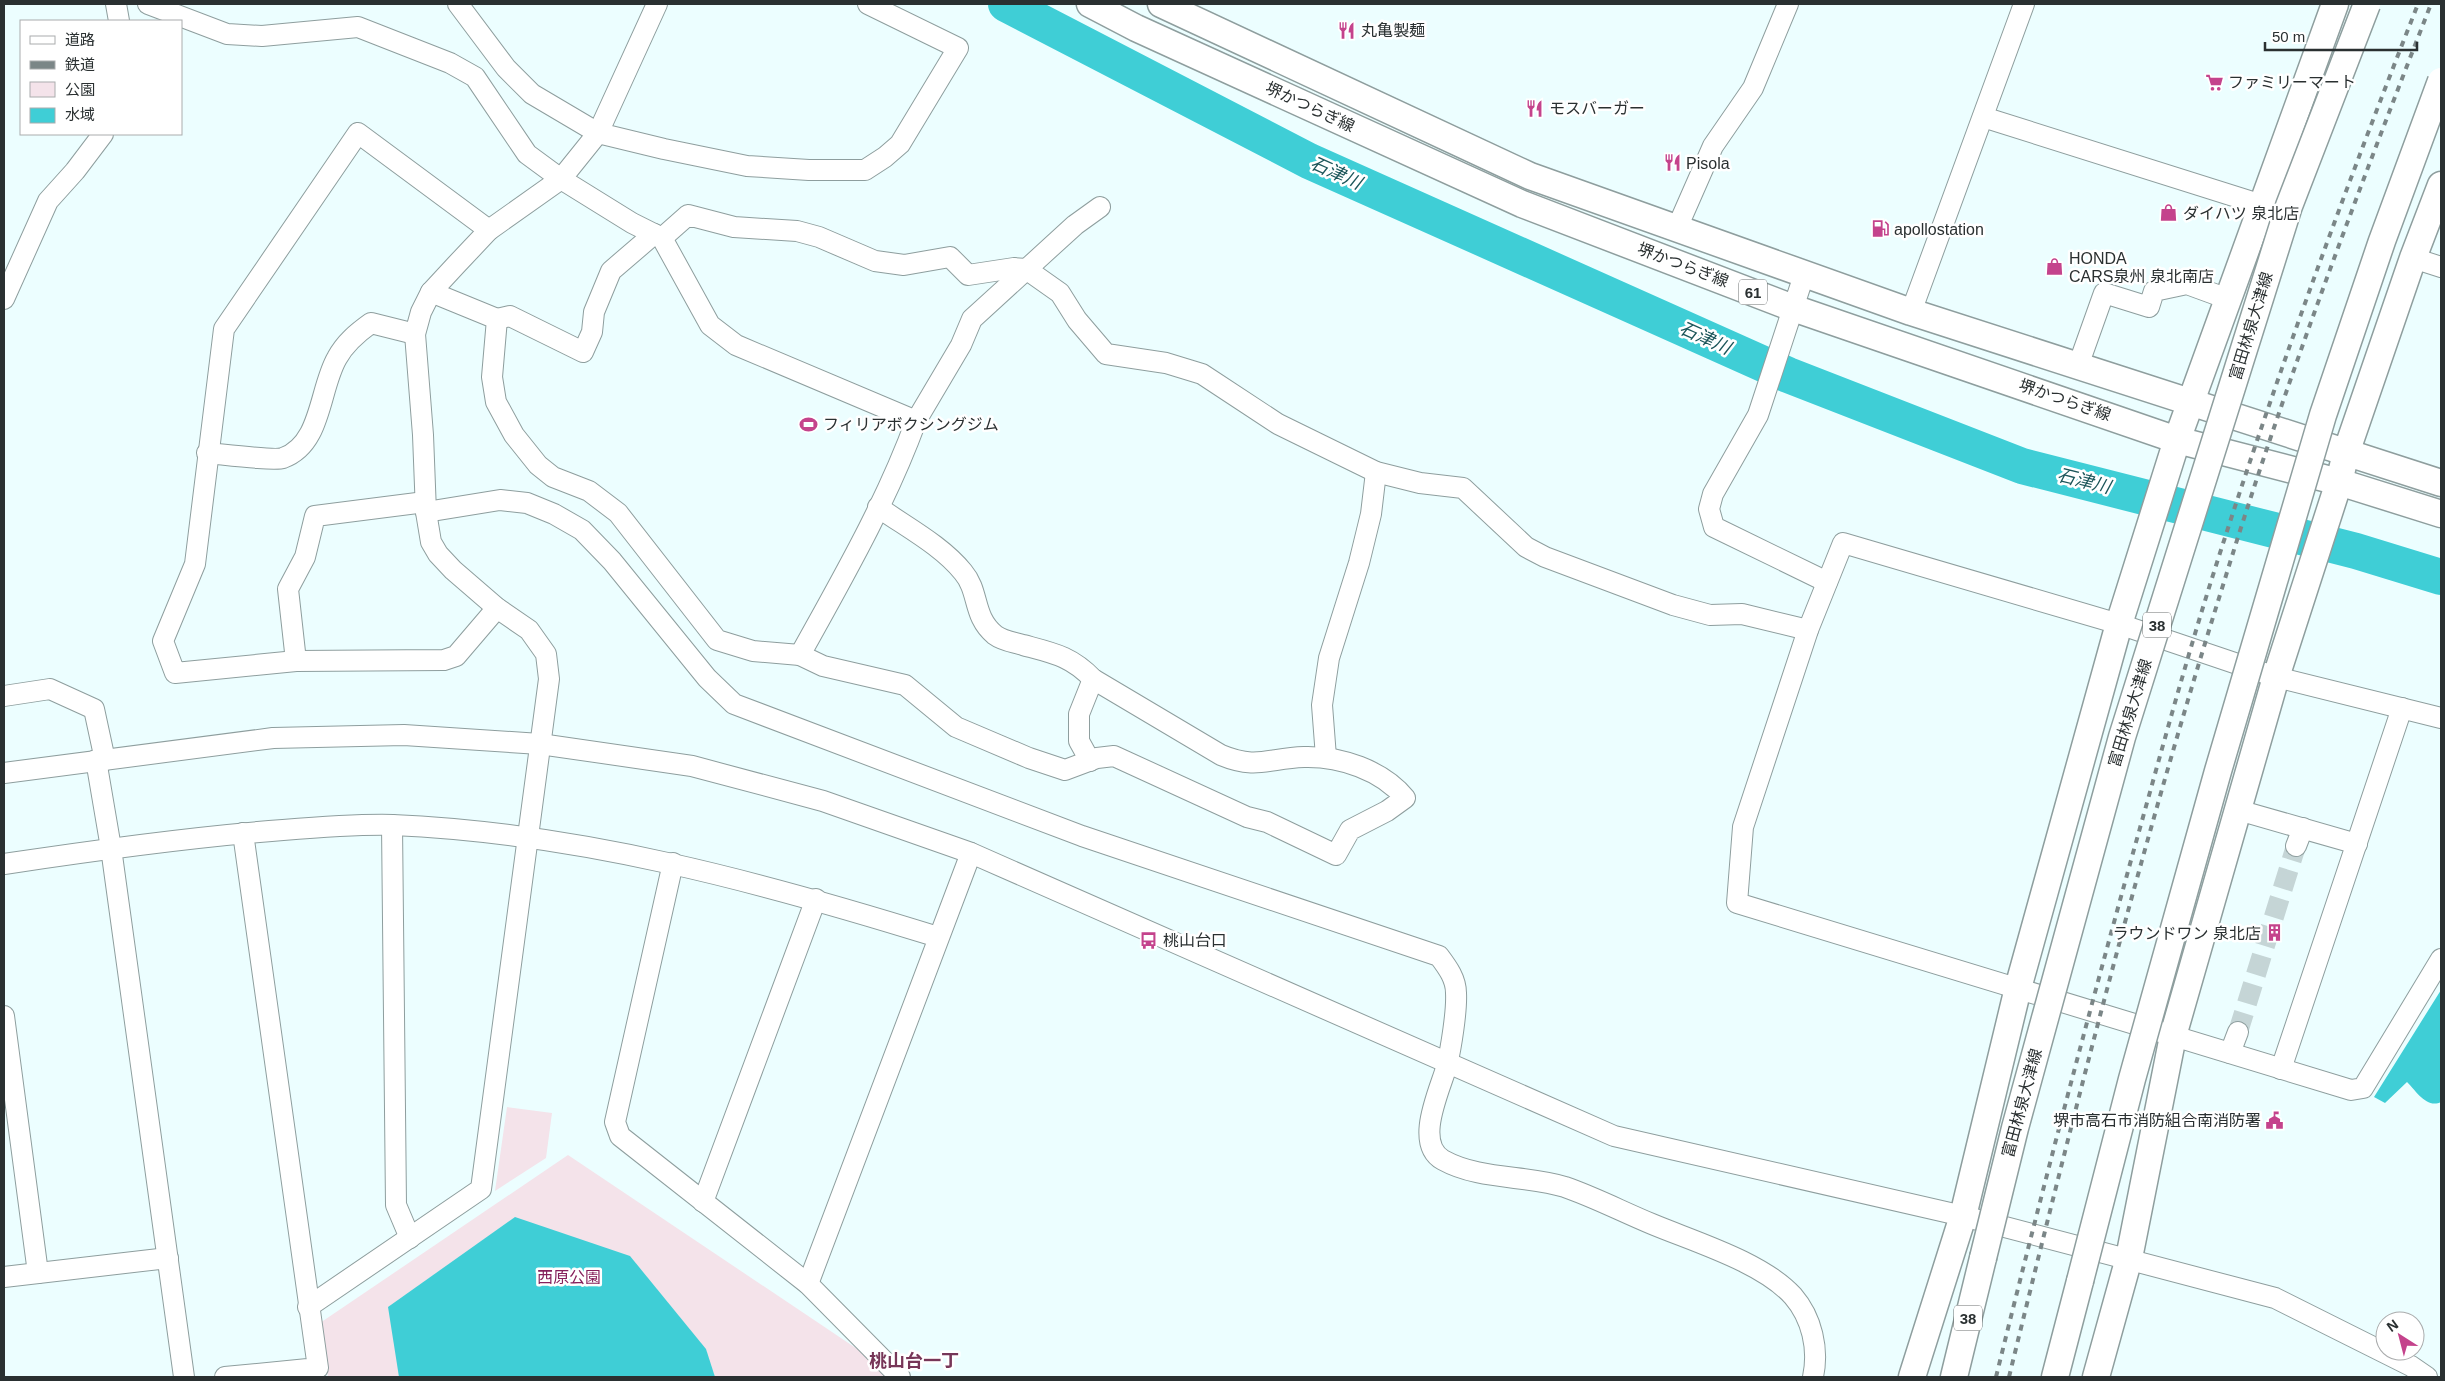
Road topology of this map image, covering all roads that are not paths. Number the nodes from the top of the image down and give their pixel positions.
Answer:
1 (116, 4) edge
2 (148, 4) edge
3 (458, 4) edge
4 (657, 4) edge
5 (868, 4) edge
6 (1090, 4) edge
7 (1161, 4) edge
8 (1788, 4) edge
9 (2024, 4) edge
10 (2335, 4) edge
11 (2367, 4) edge
12 (119, 20) edge
13 (2441, 81) edge
14 (1983, 118) junction
15 (598, 132) junction
16 (102, 135) edge
17 (560, 179) junction
18 (2441, 185) edge
19 (2262, 205) junction
20 (1100, 207) dead end
21 (1677, 228) junction
22 (489, 230) junction
23 (658, 236) junction
24 (2413, 258) junction
25 (2441, 267) edge
26 (1026, 269) junction
27 (1804, 275) junction
28 (431, 292) junction
29 (4, 299) edge
30 (2228, 299) junction
31 (1911, 312) junction
32 (497, 320) junction
33 (1789, 320) junction
34 (415, 334) junction
35 (2078, 366) junction
36 (2192, 402) junction
37 (916, 421) junction
38 (2174, 448) junction
39 (2346, 453) junction
40 (207, 454) junction
41 (1376, 472) junction
42 (2441, 483) edge
43 (2335, 492) junction
44 (426, 507) junction
45 (878, 507) junction
46 (2441, 514) edge
47 (1828, 582) junction
48 (497, 608) junction
49 (2119, 624) junction
50 (1808, 630) junction
51 (800, 655) junction
52 (296, 661) junction
53 (2276, 677) junction
54 (1093, 679) junction
55 (4, 696) edge
56 (2402, 708) junction
57 (2441, 718) edge
58 (540, 744) junction
59 (1326, 757) junction
60 (101, 760) junction
61 (1090, 761) junction
62 (4, 773) edge
63 (2238, 810) junction
64 (392, 825) junction
65 (243, 833) junction
66 (527, 836) junction
67 (2357, 844) junction
68 (112, 848) junction
69 (972, 853) junction
70 (673, 863) junction
71 (4, 864) edge
72 (816, 899) junction
73 (938, 937) junction
74 (2441, 960) edge
75 (2018, 988) junction
76 (4, 1016) edge
77 (2238, 1032) tunnel mouth
78 (2173, 1036) junction
79 (2230, 1053) junction
80 (1447, 1064) junction
81 (2281, 1069) junction
82 (702, 1202) junction
83 (1963, 1216) junction
84 (410, 1238) junction
85 (168, 1258) junction
86 (2129, 1258) junction
87 (38, 1273) junction
88 (4, 1277) edge
89 (808, 1284) junction
90 (308, 1307) junction
91 (184, 1377) edge
92 (225, 1377) edge
93 (900, 1377) edge
94 (1813, 1377) edge
95 (1912, 1377) edge
96 (1954, 1377) edge
97 (2055, 1377) edge
98 (2096, 1377) edge
99 (2427, 1377) edge

1 - 12 street
2 - 17 street
3 - 15 street
4 - 15 street
5 - 15 street
6 - 33 main road, 堺かつらぎ線 / 61
7 - 21 main road, 堺かつらぎ線 / 61
8 - 21 street
9 - 14 street
10 - 19 main road
11 - 96 main road, 富田林泉大津線 / 38, bridge
13 - 97 main road, bridge
14 - 19 street
14 - 31 street
15 - 17 street
16 - 29 street
17 - 22 street
17 - 23 street
18 - 24 main road
19 - 30 main road
20 - 26 street
21 - 27 main road, 堺かつらぎ線 / 61
22 - 28 street
22 - 40 street
23 - 26 street
23 - 32 street
23 - 37 street
24 - 25 street
24 - 39 main road
26 - 37 street
26 - 41 street
27 - 31 main road, 堺かつらぎ線 / 61
27 - 33 street
28 - 32 street
28 - 34 street
30 - 35 street
30 - 36 main road
31 - 35 main road, 堺かつらぎ線 / 61
32 - 51 street
33 - 38 main road, 堺かつらぎ線 / 61
33 - 47 street
34 - 40 street
34 - 44 street
35 - 36 main road, 堺かつらぎ線 / 61
36 - 38 main road
36 - 39 main road, 堺かつらぎ線 / 61
37 - 45 street
38 - 43 main road, 堺かつらぎ線 / 61
38 - 49 main road
39 - 42 main road, 堺かつらぎ線 / 61
39 - 43 main road
40 - 52 street
41 - 50 street
41 - 59 street
43 - 46 main road, 堺かつらぎ線 / 61
43 - 53 main road
44 - 48 street
44 - 52 street
44 - 80 street
45 - 51 street
45 - 54 street
47 - 49 street
47 - 50 street
48 - 52 street
48 - 58 street
49 - 53 street
49 - 75 main road
50 - 75 street
51 - 61 street
53 - 56 street
53 - 63 main road
54 - 59 street
54 - 61 street
55 - 60 street
56 - 57 street
56 - 67 street
58 - 60 street
58 - 66 street
58 - 69 street
59 - 61 street
60 - 62 street
60 - 68 street
63 - 67 street
63 - 78 main road
64 - 65 street
64 - 66 street
64 - 84 street
65 - 68 street
65 - 90 street
66 - 70 street
66 - 84 street
67 - 81 street
68 - 71 street
68 - 85 street
69 - 73 street
69 - 80 street
70 - 72 street
70 - 82 street
72 - 73 street
72 - 82 street
73 - 89 street
74 - 81 street
75 - 78 street
75 - 83 main road
76 - 87 street
77 - 79 street
78 - 79 street
78 - 86 main road
79 - 81 street
80 - 83 street
80 - 94 street
82 - 89 street
83 - 86 street
83 - 95 main road
84 - 90 street
85 - 87 street
85 - 91 street
86 - 98 main road
86 - 99 street
87 - 88 street
89 - 93 street
90 - 92 street

